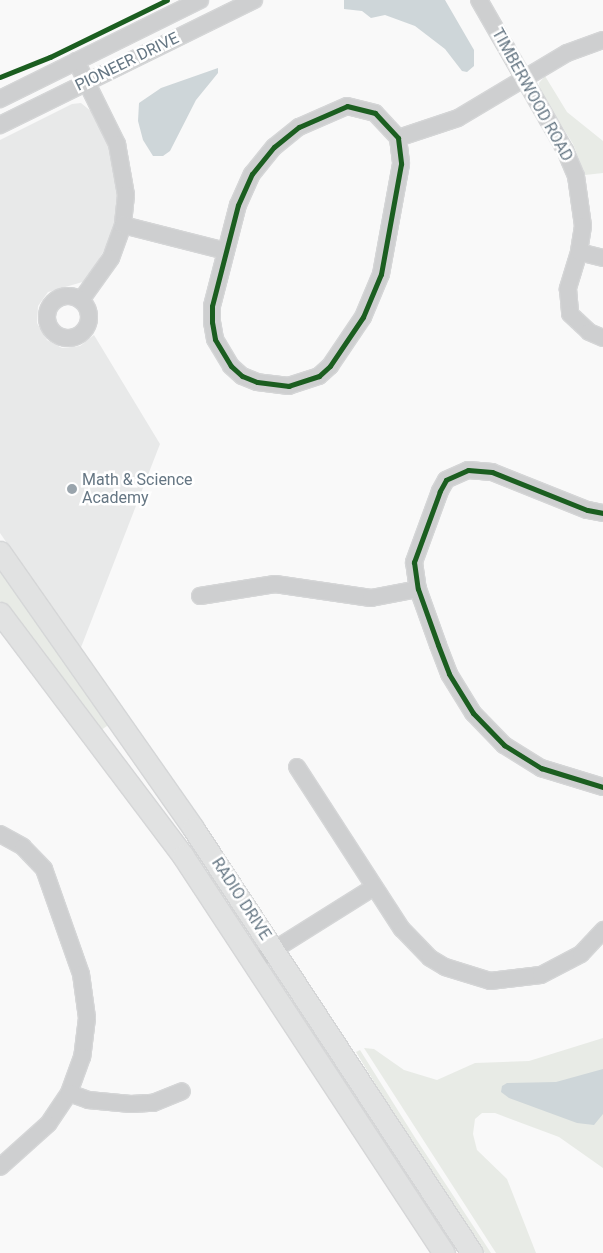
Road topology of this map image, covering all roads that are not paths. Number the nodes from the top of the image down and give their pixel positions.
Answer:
1 (200, 0) edge
2 (254, 0) edge
3 (479, 0) edge
4 (603, 40) edge
5 (76, 61) junction
6 (523, 79) junction
7 (86, 82) junction
8 (0, 99) edge
9 (0, 125) edge
10 (398, 138) junction
11 (123, 225) junction
12 (226, 250) junction
13 (580, 252) junction
14 (603, 258) edge
15 (81, 300) dead end
16 (603, 338) edge
17 (603, 514) edge
18 (0, 552) edge
19 (418, 589) junction
20 (200, 596) dead end
21 (0, 613) edge
22 (297, 767) dead end
23 (603, 787) edge
24 (0, 834) edge
25 (374, 887) junction
26 (603, 930) edge
27 (274, 949) junction
28 (254, 962) junction
29 (182, 1091) dead end
30 (69, 1093) junction
31 (0, 1167) edge
32 (444, 1253) edge
33 (472, 1253) edge

1 - 5 street, PIONEER DRIVE
2 - 7 street, PIONEER DRIVE
3 - 6 street, TIMBERWOOD ROAD
4 - 6 street
5 - 7 street
5 - 8 street, PIONEER DRIVE
6 - 10 street
6 - 13 street, TIMBERWOOD ROAD
7 - 9 street, PIONEER DRIVE
7 - 11 street
10 - 12 street
10 - 12 street
11 - 12 street
11 - 15 street
13 - 14 street
13 - 16 street, TIMBERWOOD ROAD
17 - 19 street
18 - 27 main road, RADIO DRIVE
19 - 20 street
19 - 23 street
21 - 28 main road, RADIO DRIVE
22 - 25 street
24 - 30 street
25 - 26 street
25 - 27 street
27 - 28 street
27 - 33 main road, RADIO DRIVE
28 - 32 main road, RADIO DRIVE
29 - 30 street
30 - 31 street

